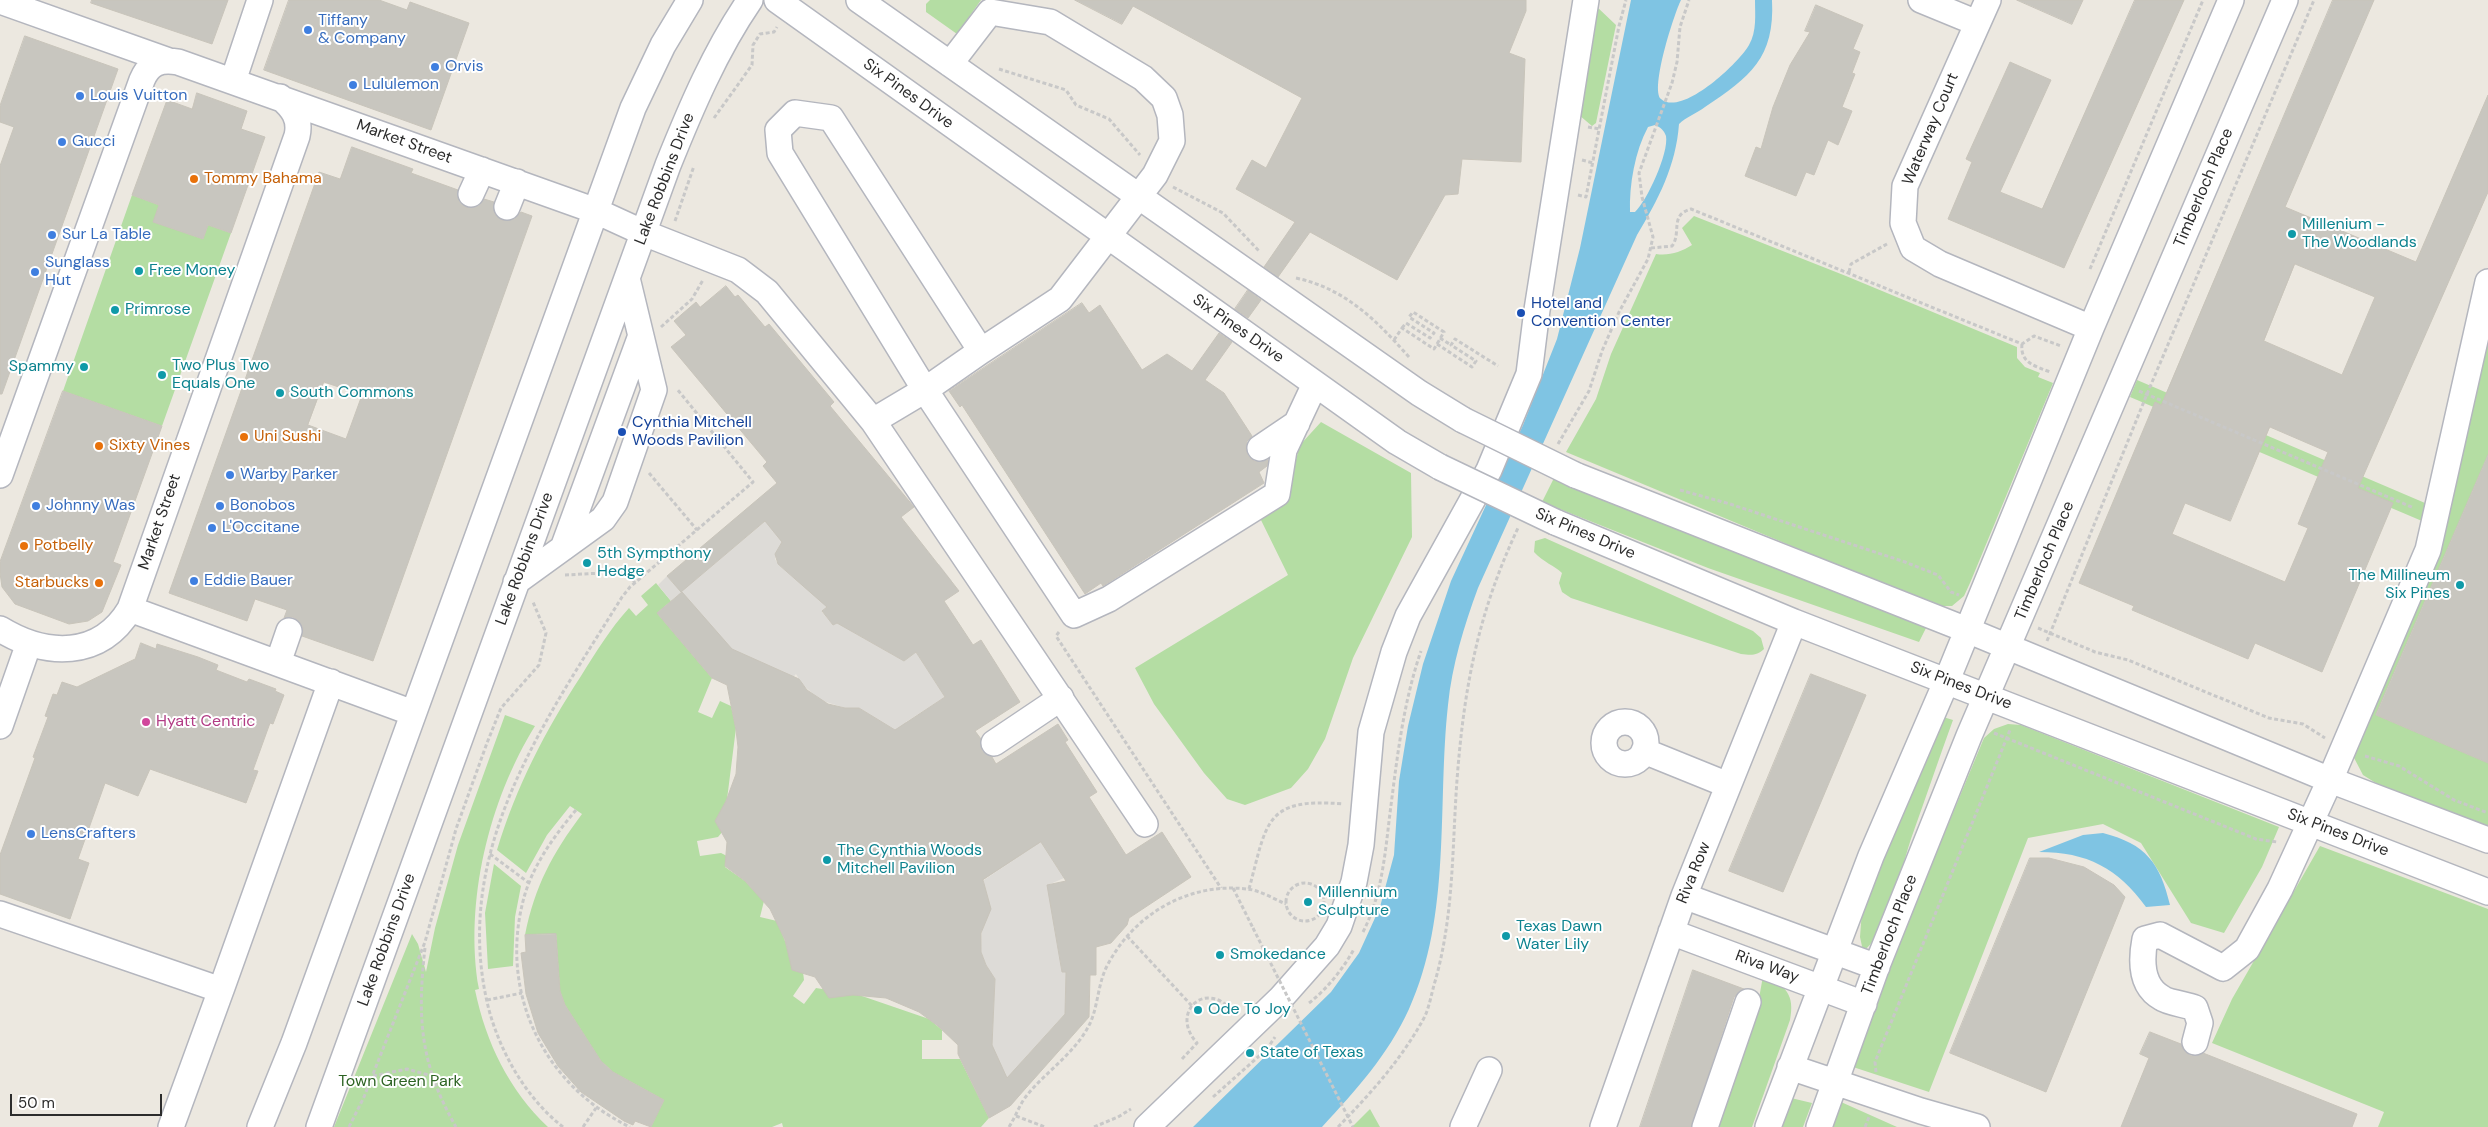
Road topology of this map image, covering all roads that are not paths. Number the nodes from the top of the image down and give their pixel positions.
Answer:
1 (260, 0) edge
2 (690, 0) edge
3 (750, 0) edge
4 (859, 0) edge
5 (1586, 0) edge
6 (1921, 0) edge
7 (1988, 0) edge
8 (2231, 0) edge
9 (2285, 0) edge
10 (0, 1) edge
11 (783, 4) edge
12 (995, 6) edge
13 (1977, 23) junction
14 (127, 46) junction
15 (169, 60) junction
16 (950, 64) junction
17 (145, 74) junction
18 (233, 81) junction
19 (280, 97) junction
20 (326, 115) junction
21 (300, 125) junction
22 (482, 170) junction
23 (517, 182) junction
24 (471, 194) dead end
25 (1138, 195) junction
26 (507, 207) dead end
27 (596, 211) junction
28 (644, 233) junction
29 (1108, 237) junction
30 (627, 278) junction
31 (2488, 282) edge
32 (2081, 324) junction
33 (647, 335) junction
34 (981, 351) junction
35 (1315, 384) junction
36 (926, 390) junction
37 (874, 421) junction
38 (1297, 423) junction
39 (1260, 448) dead end
40 (0, 475) edge
41 (563, 548) junction
42 (524, 590) junction
43 (130, 609) junction
44 (1794, 622) junction
45 (0, 629) edge
46 (1967, 630) junction
47 (289, 631) dead end
48 (29, 643) junction
49 (2008, 647) junction
50 (278, 663) junction
51 (1947, 680) junction
52 (331, 682) junction
53 (1987, 696) junction
54 (1061, 698) junction
55 (413, 713) junction
56 (0, 726) edge
57 (994, 743) dead end
58 (1644, 751) dead end
59 (2330, 780) junction
60 (1728, 785) junction
61 (2311, 822) junction
62 (1145, 824) dead end
63 (2488, 840) edge
64 (2488, 892) edge
65 (1684, 896) junction
66 (0, 914) edge
67 (1671, 932) junction
68 (1834, 952) junction
69 (1876, 967) junction
70 (1820, 986) junction
71 (221, 990) junction
72 (1748, 1002) dead end
73 (1864, 1004) junction
74 (2195, 1042) dead end
75 (1790, 1067) junction
76 (1489, 1070) dead end
77 (1835, 1083) junction
78 (1140, 1117) edge
79 (170, 1127) edge
80 (260, 1127) edge
81 (319, 1127) edge
82 (1463, 1127) edge
83 (1603, 1127) edge
84 (1705, 1127) edge
85 (1768, 1127) edge
86 (1819, 1127) edge
87 (1976, 1127) edge

1 - 18 street
2 - 27 street
3 - 28 street, Lake Robbins Drive
4 - 16 street
5 - 78 street
6 - 13 street
7 - 13 street, Waterway Court
8 - 32 street
9 - 49 street, Timberloch Place
10 - 14 street, Market Street
11 - 29 street, Six Pines Drive
12 - 16 street
12 - 25 street
13 - 32 street, Waterway Court
14 - 15 street, Market Street
14 - 17 street
15 - 17 street
15 - 18 street, Market Street
16 - 25 street
17 - 40 street
18 - 19 street, Market Street
19 - 20 street, Market Street
19 - 21 street
20 - 21 street
20 - 22 street, Market Street
21 - 43 street, Market Street
22 - 23 street, Market Street
22 - 24 street
23 - 26 street
23 - 27 street, Market Street
25 - 29 street
25 - 46 street, bridge
27 - 28 street, Market Street
27 - 55 street
28 - 30 street, Lake Robbins Drive
28 - 37 street, Market Street
29 - 34 street
29 - 35 street, Six Pines Drive
30 - 33 street
30 - 42 street, Lake Robbins Drive
31 - 59 street
32 - 46 street
33 - 41 street
33 - 41 street
34 - 36 street
34 - 36 street
35 - 38 street
35 - 44 street, Six Pines Drive, bridge
36 - 37 street
36 - 38 street
37 - 54 street, Market Street
38 - 39 street
41 - 42 street
42 - 81 street, Lake Robbins Drive
43 - 48 street, Market Street
43 - 50 street
44 - 51 street, Six Pines Drive
44 - 60 street, Riva Row
45 - 48 street, Market Street
46 - 49 street
46 - 51 street
47 - 50 street
48 - 56 street
49 - 53 street, Timberloch Place
49 - 59 street
50 - 52 street
51 - 53 street, Six Pines Drive
51 - 68 street
52 - 55 street
52 - 71 street
53 - 61 street, Six Pines Drive
53 - 69 street, Timberloch Place
54 - 57 street
54 - 62 street, Market Street
55 - 80 street
58 - 60 street
59 - 61 street
59 - 63 street
60 - 65 street, Riva Row
61 - 64 street, Six Pines Drive
61 - 74 street
65 - 67 street, Riva Row
65 - 68 street
66 - 71 street
67 - 70 street, Riva Way
67 - 83 street, Riva Row
68 - 69 street
68 - 70 street
69 - 73 street, Timberloch Place
70 - 73 street, Riva Way
70 - 75 street
71 - 79 street
72 - 84 street
73 - 77 street, Timberloch Place
75 - 77 street
75 - 85 street
76 - 82 street
77 - 86 street, Timberloch Place
77 - 87 street

